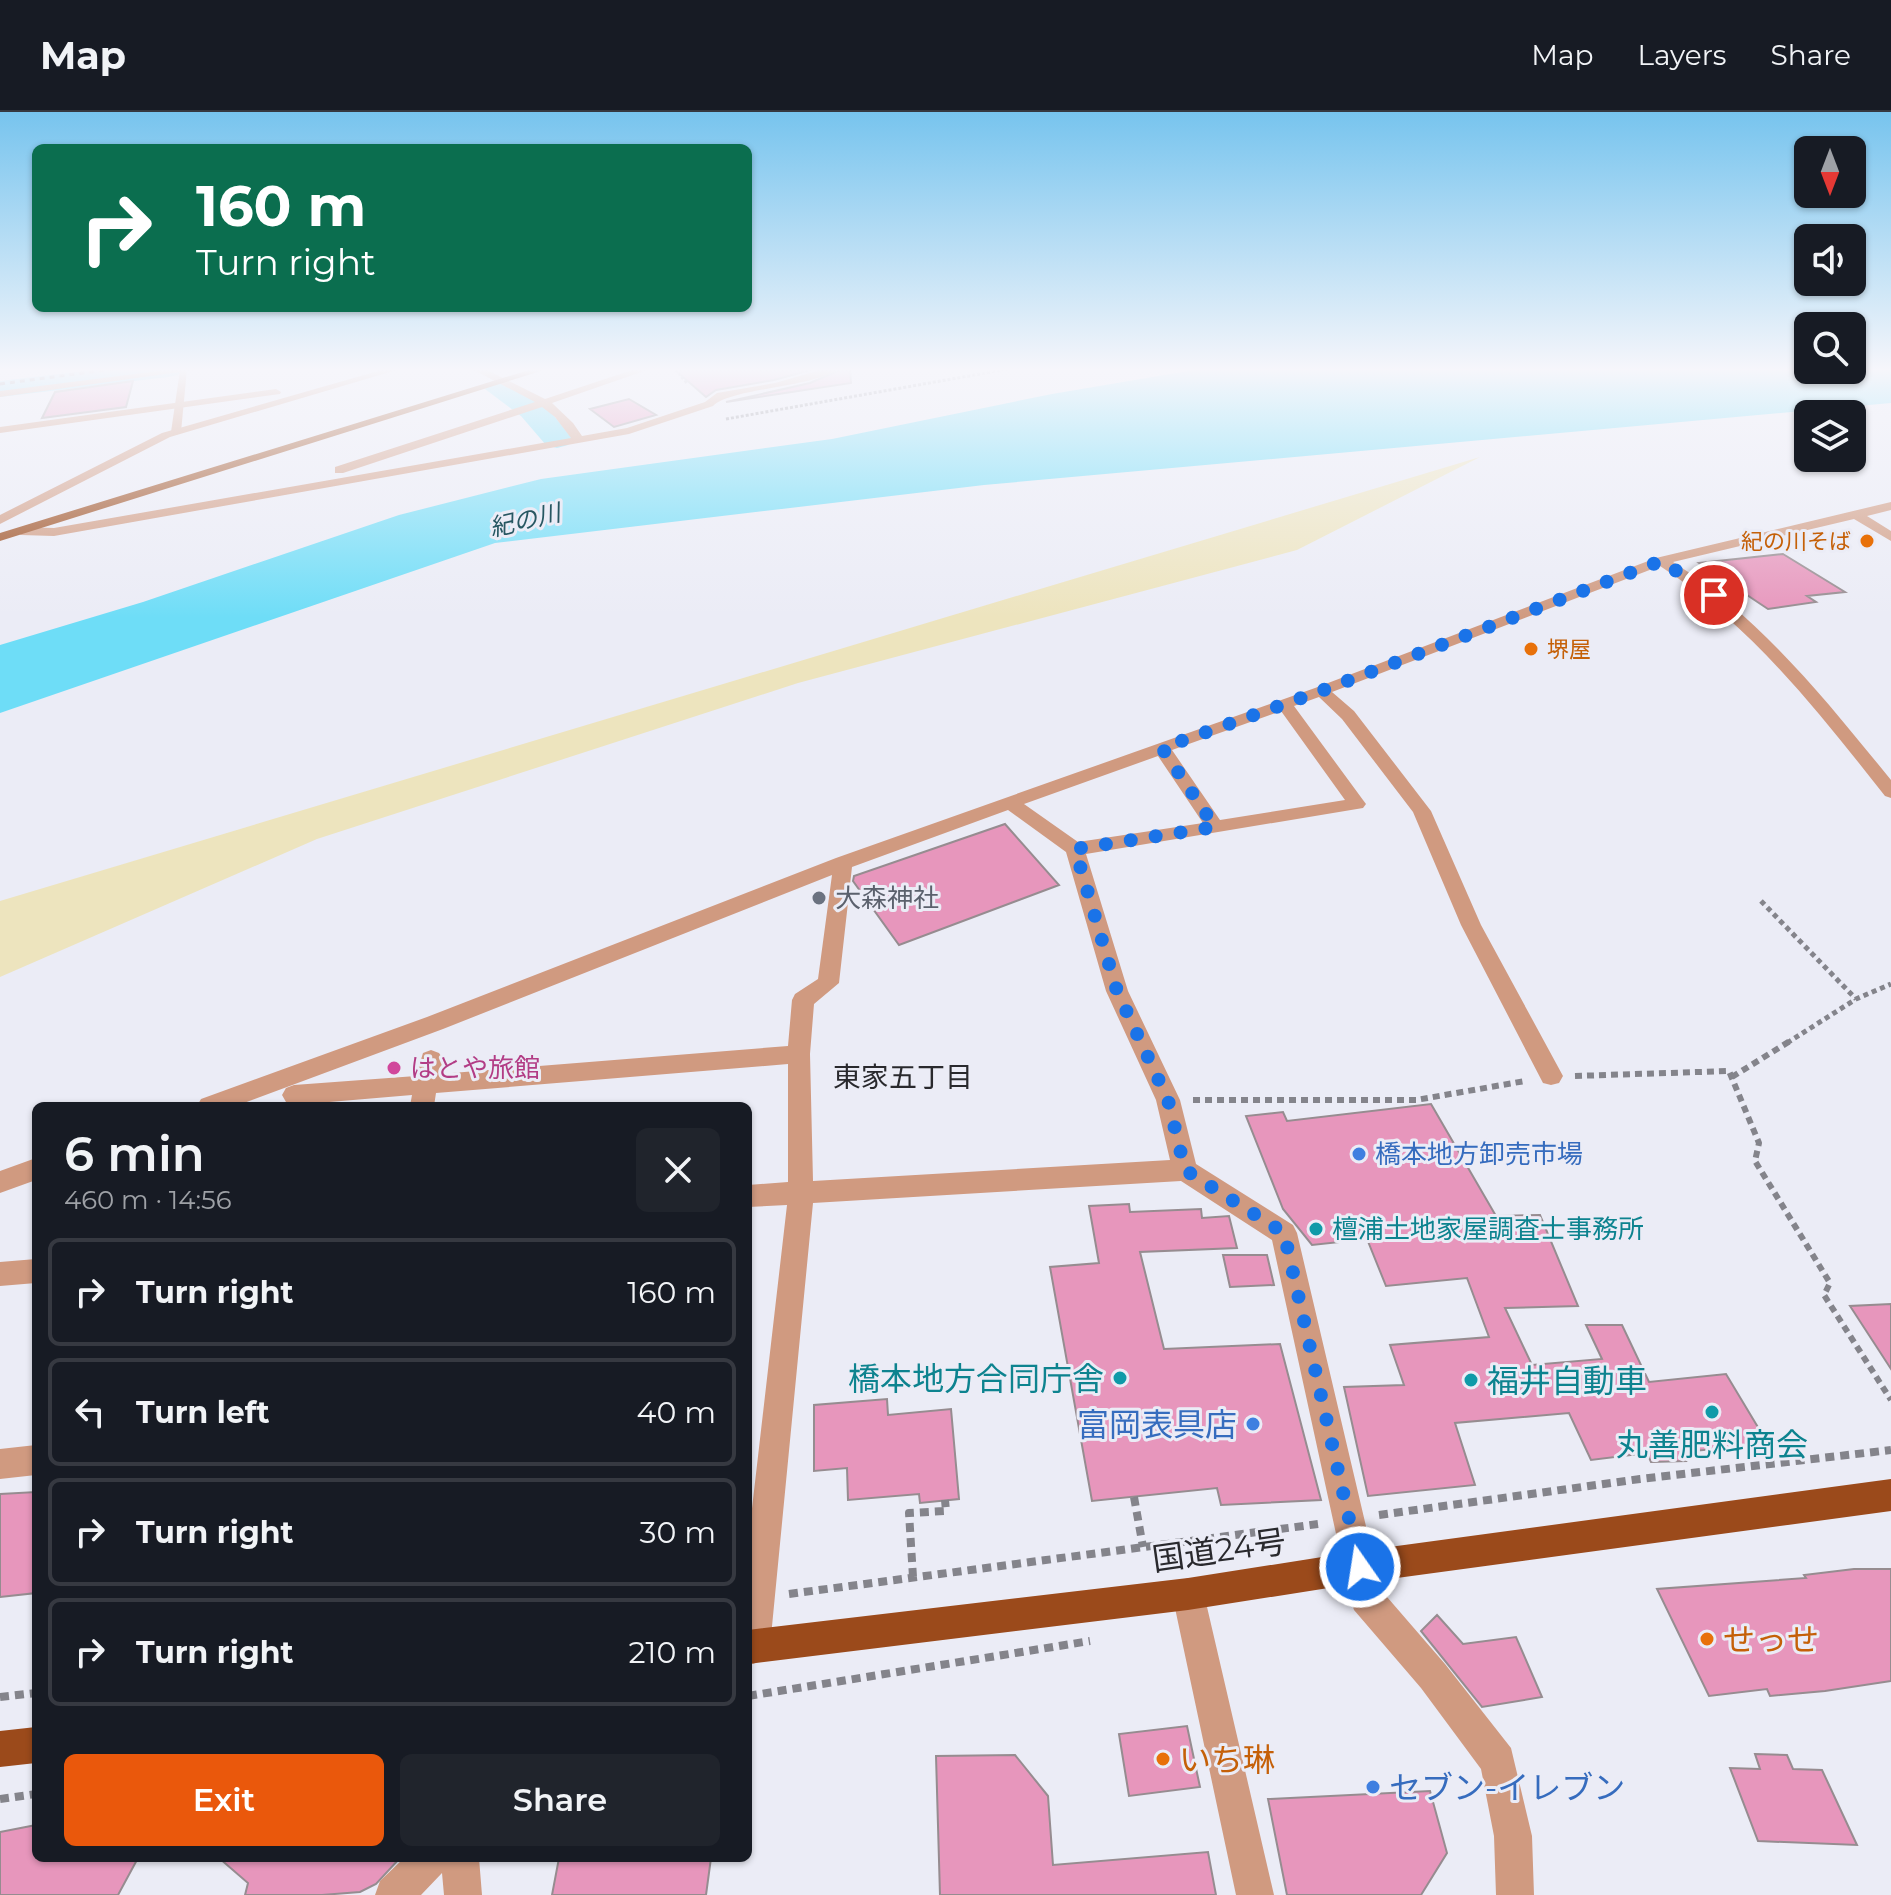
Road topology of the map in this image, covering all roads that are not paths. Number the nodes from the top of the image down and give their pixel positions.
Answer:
1 (131, 452) edge
2 (275, 452) edge
3 (397, 452) edge
4 (503, 452) edge
5 (279, 492) junction
6 (1891, 506) edge
7 (1854, 513) junction
8 (0, 520) edge
9 (21, 531) junction
10 (0, 537) edge
11 (1891, 537) edge
12 (1661, 561) junction
13 (1321, 691) junction
14 (1284, 704) junction
15 (1162, 748) junction
16 (1891, 792) edge
17 (1010, 803) junction
18 (1215, 827) junction
19 (1075, 849) junction
20 (843, 863) junction
21 (799, 1054) junction
22 (431, 1059) dead end
23 (1551, 1076) road end
24 (294, 1095) dead end
25 (424, 1096) edge
26 (220, 1102) edge
27 (32, 1170) edge
28 (1185, 1170) junction
29 (0, 1182) edge
30 (801, 1191) junction
31 (752, 1196) edge
32 (32, 1271) edge
33 (0, 1274) edge
34 (32, 1460) edge
35 (0, 1464) edge
36 (1891, 1495) edge
37 (1360, 1567) junction
38 (1188, 1594) junction
39 (752, 1629) edge
40 (752, 1647) edge
41 (32, 1745) edge
42 (0, 1749) edge
43 (427, 1862) edge
44 (460, 1862) edge
45 (394, 1895) edge
46 (463, 1895) edge
47 (1255, 1895) edge
48 (1515, 1895) edge

1 - 8 street
2 - 9 highway
3 - 5 street
4 - 5 street
5 - 9 street
6 - 7 street
7 - 11 street
7 - 12 street
9 - 10 highway
12 - 13 street
12 - 16 street
13 - 14 street
13 - 23 street
14 - 15 street
14 - 18 street
15 - 17 street
15 - 18 street
17 - 19 street
17 - 20 street
18 - 19 street
19 - 28 street
20 - 21 street
20 - 26 street
21 - 25 street
21 - 30 street
22 - 25 street
24 - 25 street
27 - 29 street
28 - 30 street
28 - 37 street
30 - 31 street
30 - 39 street
32 - 33 street
34 - 35 street
36 - 37 highway, 国道24号
37 - 38 highway, 国道24号
37 - 48 street
38 - 40 highway, 国道24号
38 - 47 street
41 - 42 highway
43 - 45 street
44 - 46 street

